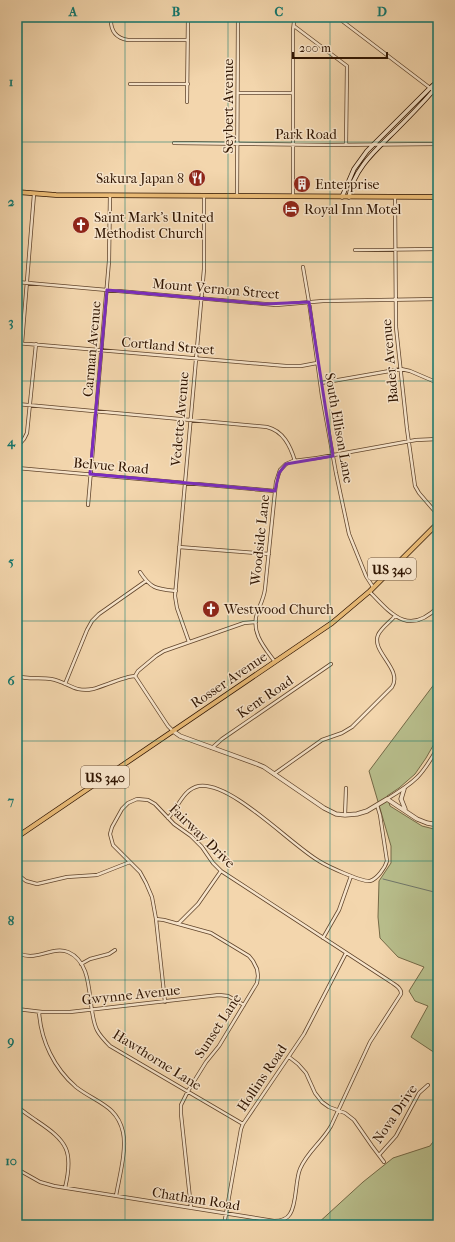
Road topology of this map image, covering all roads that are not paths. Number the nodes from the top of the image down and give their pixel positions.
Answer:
1 (21, 17) edge
2 (110, 17) edge
3 (188, 17) edge
4 (238, 17) edge
5 (297, 17) edge
6 (337, 17) edge
7 (293, 26) junction
8 (17, 30) edge
9 (188, 40) junction
10 (438, 81) edge
11 (130, 84) dead end
12 (188, 84) junction
13 (438, 85) edge
14 (430, 88) junction
15 (434, 91) junction
16 (238, 93) junction
17 (293, 93) junction
18 (438, 94) edge
19 (187, 102) dead end
20 (174, 143) dead end
21 (238, 144) junction
22 (292, 144) junction
23 (346, 144) junction
24 (374, 144) junction
25 (381, 144) junction
26 (438, 144) edge
27 (17, 192) edge
28 (34, 194) junction
29 (110, 195) junction
30 (204, 196) junction
31 (237, 196) junction
32 (293, 196) junction
33 (342, 197) junction
34 (349, 197) junction
35 (395, 197) junction
36 (438, 197) edge
37 (396, 249) junction
38 (438, 249) edge
39 (355, 250) dead end
40 (302, 267) dead end
41 (17, 282) edge
42 (27, 283) junction
43 (107, 290) junction
44 (201, 299) junction
45 (396, 299) junction
46 (438, 299) edge
47 (310, 302) junction
48 (17, 343) edge
49 (22, 343) junction
50 (36, 344) junction
51 (101, 350) junction
52 (196, 358) junction
53 (318, 363) junction
54 (400, 369) junction
55 (320, 383) junction
56 (438, 383) edge
57 (17, 404) edge
58 (31, 405) junction
59 (96, 412) junction
60 (190, 420) junction
61 (438, 439) edge
62 (408, 442) junction
63 (17, 447) edge
64 (334, 456) junction
65 (295, 461) junction
66 (17, 468) edge
67 (90, 474) junction
68 (185, 483) junction
69 (274, 491) junction
70 (88, 505) dead end
71 (438, 515) edge
72 (438, 523) edge
73 (179, 547) junction
74 (269, 554) junction
75 (140, 572) dead end
76 (146, 581) junction
77 (374, 588) junction
78 (176, 591) junction
79 (370, 592) junction
80 (438, 607) edge
81 (395, 616) junction
82 (256, 622) junction
83 (189, 642) junction
84 (275, 662) junction
85 (331, 664) dead end
86 (17, 676) edge
87 (135, 676) junction
88 (65, 684) junction
89 (173, 731) junction
90 (438, 747) edge
91 (212, 748) junction
92 (274, 774) junction
93 (346, 788) dead end
94 (404, 789) junction
95 (387, 799) junction
96 (377, 805) junction
97 (405, 810) junction
98 (345, 816) junction
99 (168, 818) junction
100 (438, 825) edge
101 (17, 837) edge
102 (130, 862) junction
103 (221, 871) junction
104 (17, 874) edge
105 (351, 876) junction
106 (156, 919) junction
107 (178, 924) junction
108 (323, 938) junction
109 (115, 950) dead end
110 (346, 953) junction
111 (20, 954) dead end
112 (81, 964) junction
113 (401, 992) joint
114 (165, 1002) junction
115 (244, 1005) junction
116 (17, 1009) edge
117 (91, 1010) junction
118 (39, 1012) junction
119 (289, 1057) junction
120 (428, 1085) dead end
121 (188, 1091) junction
122 (17, 1106) edge
123 (338, 1111) junction
124 (243, 1124) junction
125 (379, 1155) junction
126 (384, 1162) dead end
127 (17, 1169) edge
128 (65, 1188) junction
129 (116, 1196) junction
130 (191, 1208) junction
131 (226, 1214) junction
132 (224, 1225) edge

1 - 8 street
2 - 9 street
3 - 9 street
4 - 16 street, Seybert Avenue
5 - 7 street
6 - 14 street
7 - 17 street
7 - 23 street
9 - 12 street
10 - 14 street
11 - 12 street
12 - 19 street
13 - 15 street
14 - 15 street
14 - 24 street
15 - 18 street
15 - 25 street
16 - 17 street
16 - 21 street, Seybert Avenue
17 - 22 street
20 - 21 street, Park Road
21 - 22 street, Park Road
21 - 31 street, Seybert Avenue
22 - 23 street, Park Road
22 - 32 street
23 - 24 street, Park Road
24 - 25 street, Park Road
24 - 33 street
25 - 26 street, Park Road
25 - 34 street
27 - 28 main road
28 - 29 main road
28 - 42 street
29 - 30 main road
29 - 43 street, Carman Avenue
30 - 31 main road
30 - 44 street, Vedette Avenue
31 - 32 main road
32 - 33 main road
33 - 34 main road
34 - 35 main road
35 - 36 main road
35 - 37 street, Bader Avenue
37 - 38 street
37 - 39 street
37 - 45 street, Bader Avenue
40 - 47 street, South Ellison Lane
41 - 42 street, Mount Vernon Street
42 - 43 street, Mount Vernon Street
42 - 49 street
43 - 44 street, Mount Vernon Street
43 - 51 street, Carman Avenue
44 - 47 street, Mount Vernon Street
44 - 52 street, Vedette Avenue
45 - 46 street, Mount Vernon Street
45 - 47 street, Mount Vernon Street
45 - 54 street, Bader Avenue
47 - 53 street, South Ellison Lane
48 - 49 street, Cortland Street
49 - 50 street, Cortland Street
50 - 51 street, Cortland Street
50 - 58 street
51 - 52 street, Cortland Street
51 - 59 street, Carman Avenue
52 - 53 street, Cortland Street
52 - 60 street, Vedette Avenue
53 - 55 street, South Ellison Lane
54 - 55 street
54 - 56 street
54 - 62 street, Bader Avenue
55 - 64 street, South Ellison Lane
57 - 58 street
58 - 59 street
58 - 63 street
59 - 60 street
59 - 67 street, Carman Avenue
60 - 65 street
60 - 68 street, Vedette Avenue
61 - 62 street, Woodside Lane
62 - 64 street, Woodside Lane
62 - 71 street, Bader Avenue
64 - 65 street, Woodside Lane
64 - 77 street, South Ellison Lane
65 - 69 street, Woodside Lane
66 - 67 street, Belvue Road
67 - 68 street, Belvue Road
67 - 70 street, Carman Avenue
68 - 69 street, Belvue Road
68 - 73 street, Vedette Avenue
69 - 74 street, Woodside Lane
72 - 77 main road, Rosser Avenue / US 340
73 - 74 street
73 - 78 street, Vedette Avenue
74 - 82 street, Woodside Lane
75 - 76 street
76 - 78 street
76 - 88 street
77 - 79 main road, Rosser Avenue / US 340
78 - 83 street, Vedette Avenue
79 - 81 street
79 - 84 main road, Rosser Avenue / US 340
80 - 81 street
81 - 92 street
82 - 83 street
82 - 84 street, Woodside Lane
83 - 87 street
84 - 89 main road, Rosser Avenue / US 340
85 - 91 street, Kent Road
86 - 88 street
87 - 88 street
87 - 89 street
89 - 91 street
89 - 101 main road, Rosser Avenue / US 340
90 - 94 street
91 - 92 street
92 - 98 street
93 - 98 street
94 - 95 street
94 - 97 street
95 - 96 street
95 - 97 street
96 - 98 street
96 - 105 street
97 - 100 street
99 - 102 street, Fairway Drive
99 - 103 street, Fairway Drive
99 - 105 street
102 - 104 street
102 - 106 street, Fairway Drive
103 - 107 street
103 - 108 street, Fairway Drive
105 - 108 street
106 - 107 street, Sunset Lane
106 - 114 street, Fairway Drive
107 - 115 street, Sunset Lane
108 - 110 street, Fairway Drive
109 - 112 street
110 - 113 street, Fairway Drive
110 - 119 street, Hollins Road
111 - 112 street, Hawthorne Lane
112 - 117 street, Hawthorne Lane
113 - 123 street, Chatham Road
114 - 115 street, Gwynne Avenue
114 - 117 street, Gwynne Avenue
115 - 121 street, Sunset Lane
116 - 118 street, Gwynne Avenue
117 - 118 street, Gwynne Avenue
117 - 121 street, Hawthorne Lane
118 - 129 street
119 - 123 street
119 - 124 street, Hollins Road
120 - 125 street, Nova Drive
121 - 124 street, Hawthorne Lane
121 - 130 street, Sunset Lane
122 - 128 street
123 - 125 street
123 - 131 street, Chatham Road
124 - 131 street, Hollins Road
125 - 126 street
127 - 128 street, Chatham Road
128 - 129 street, Chatham Road
129 - 130 street, Chatham Road
130 - 131 street, Chatham Road
131 - 132 street, Hollins Road

